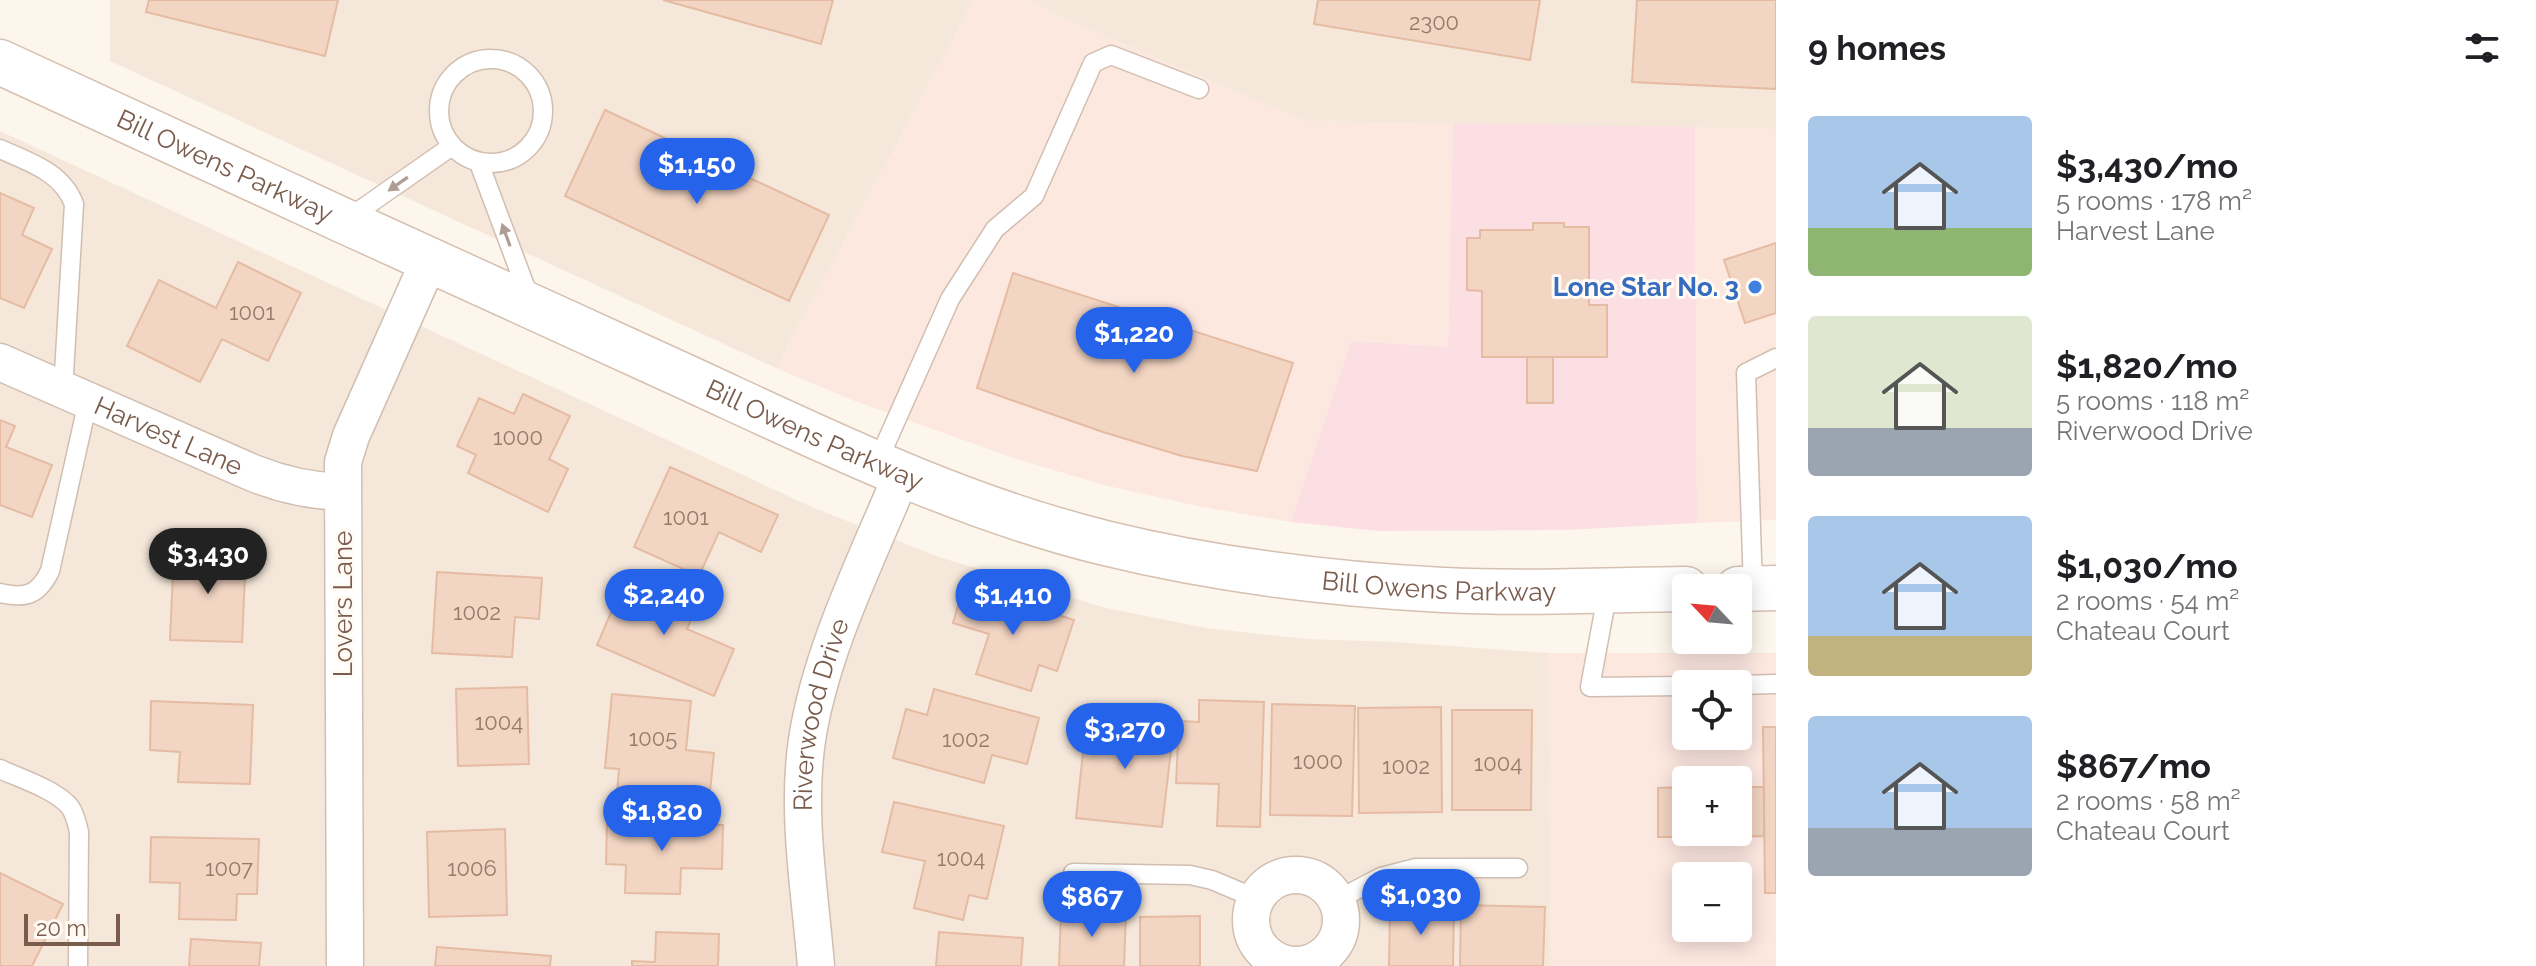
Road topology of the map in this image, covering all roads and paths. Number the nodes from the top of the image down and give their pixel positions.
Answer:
1 (0, 62) edge
2 (1199, 89) dead end
3 (452, 146) junction
4 (0, 149) edge
5 (479, 163) junction
6 (344, 221) junction
7 (429, 261) junction
8 (534, 308) junction
9 (1776, 358) edge
10 (0, 362) edge
11 (75, 395) junction
12 (890, 469) junction
13 (342, 492) junction
14 (1672, 589) edge
15 (1756, 589) edge
16 (1608, 590) junction
17 (0, 593) edge
18 (1776, 684) edge
19 (1752, 685) edge
20 (1672, 686) edge
21 (0, 769) edge
22 (1518, 868) dead end
23 (1073, 873) dead end
24 (1257, 899) junction
25 (1337, 900) junction
26 (78, 966) edge
27 (345, 966) edge
28 (816, 966) edge
29 (1297, 966) edge

1 - 6 main road, Bill Owens Parkway
2 - 12 lane
3 - 5 lane
3 - 5 lane
3 -> 6 lane
4 - 11 lane
8 -> 5 lane
6 - 7 main road, Bill Owens Parkway
7 - 8 main road, Bill Owens Parkway
7 - 13 street, Lovers Lane
8 - 12 main road, Bill Owens Parkway
9 - 15 lane
10 - 11 street, Harvest Lane
11 - 13 street, Harvest Lane
11 - 17 lane
12 - 16 main road, Bill Owens Parkway
12 - 28 street, Riverwood Drive
13 - 27 street, Lovers Lane
14 - 16 main road, Bill Owens Parkway
16 - 20 lane
18 - 19 lane
21 - 26 lane
22 - 25 lane
23 - 24 lane
24 - 25 street
24 - 29 street
25 - 29 street

